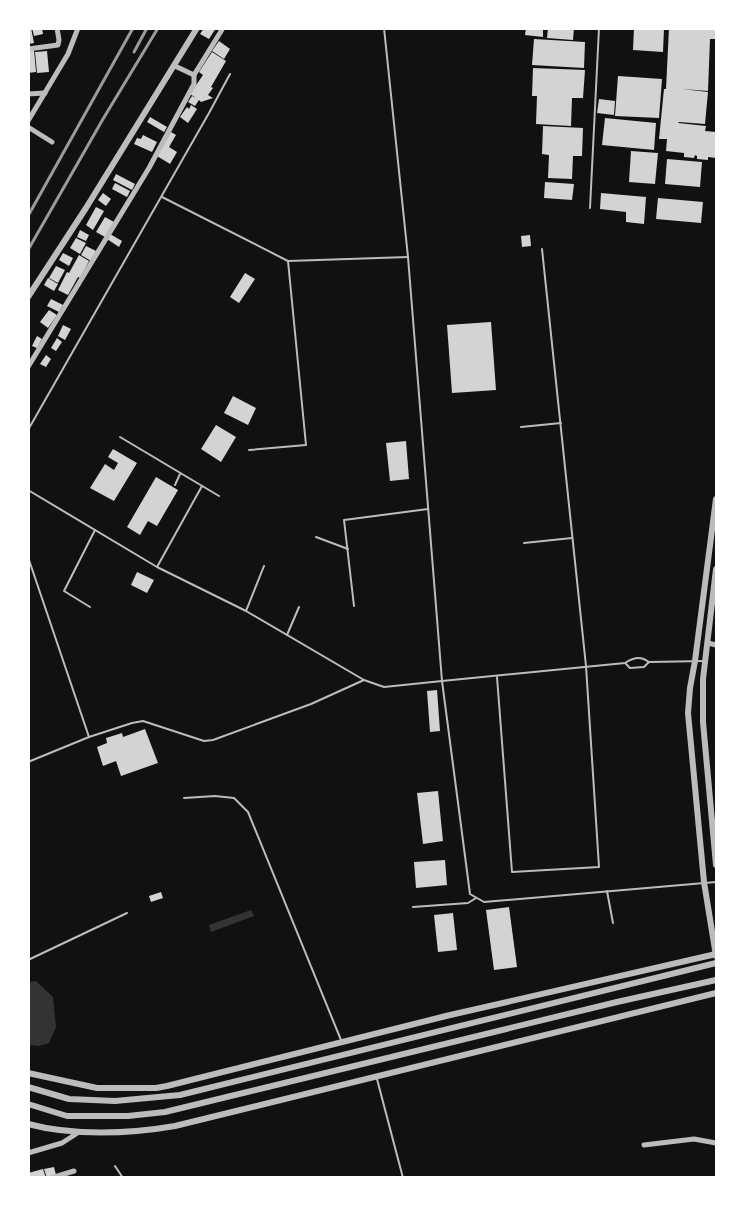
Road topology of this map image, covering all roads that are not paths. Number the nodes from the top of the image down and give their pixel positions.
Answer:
1 (57, 28) edge
2 (78, 28) edge
3 (197, 28) edge
4 (223, 28) edge
5 (384, 28) edge
6 (599, 28) edge
7 (28, 49) edge
8 (175, 66) junction
9 (230, 74) dead end
10 (194, 75) junction
11 (45, 93) junction
12 (28, 94) edge
13 (28, 121) edge
14 (28, 127) edge
15 (52, 142) dead end
16 (161, 197) junction
17 (590, 208) dead end
18 (542, 249) dead end
19 (408, 257) junction
20 (288, 261) junction
21 (28, 297) edge
22 (28, 367) edge
23 (561, 423) junction
24 (521, 427) dead end
25 (28, 430) edge
26 (120, 437) dead end
27 (249, 450) dead end
28 (181, 473) junction
29 (175, 485) dead end
30 (202, 486) junction
31 (28, 490) edge
32 (219, 496) dead end
33 (717, 499) edge
34 (428, 509) junction
35 (96, 530) junction
36 (316, 537) dead end
37 (573, 538) junction
38 (524, 543) dead end
39 (348, 549) junction
40 (28, 558) edge
41 (264, 566) dead end
42 (157, 567) junction
43 (717, 569) edge
44 (354, 606) dead end
45 (90, 607) dead end
46 (299, 607) dead end
47 (246, 611) junction
48 (287, 635) junction
49 (708, 643) junction
50 (717, 645) edge
51 (695, 661) junction
52 (705, 661) junction
53 (649, 662) junction
54 (625, 663) junction
55 (586, 666) junction
56 (497, 676) junction
57 (363, 680) junction
58 (442, 681) junction
59 (89, 737) junction
60 (28, 762) edge
61 (184, 798) dead end
62 (717, 865) edge
63 (704, 882) junction
64 (717, 882) edge
65 (607, 891) junction
66 (476, 898) junction
67 (413, 907) dead end
68 (128, 913) dead end
69 (613, 923) dead end
70 (716, 955) edge
71 (28, 960) edge
72 (717, 963) edge
73 (717, 980) edge
74 (717, 993) edge
75 (342, 1043) junction
76 (28, 1073) edge
77 (376, 1077) junction
78 (28, 1087) edge
79 (28, 1104) edge
80 (28, 1124) edge
81 (79, 1132) junction
82 (717, 1143) edge
83 (644, 1145) dead end
84 (28, 1153) edge
85 (115, 1166) dead end
86 (74, 1171) dead end
87 (51, 1178) edge
88 (123, 1178) edge
89 (403, 1178) edge

1 - 7 street
2 - 11 street
3 - 8 street
4 - 10 street
5 - 19 lane
6 - 17 lane
8 - 10 street
8 - 21 street
9 - 16 lane
10 - 22 street
11 - 12 street
11 - 13 street
14 - 15 street
16 - 20 lane
16 - 25 lane
18 - 23 lane
19 - 20 lane
19 - 34 lane
20 - 27 lane
23 - 24 lane
23 - 37 lane
26 - 28 lane
28 - 29 lane
28 - 30 lane
30 - 32 lane
30 - 42 lane
31 - 35 lane
33 - 51 street
34 - 39 lane
34 - 58 lane
35 - 42 lane
35 - 45 lane
36 - 39 lane
37 - 38 lane
37 - 55 lane
39 - 44 lane
40 - 59 lane
41 - 47 lane
42 - 47 lane
43 - 49 street
46 - 48 lane
47 - 48 lane
48 - 57 lane
49 - 50 street
49 - 52 street
51 - 52 lane
51 - 53 lane
51 - 63 street
52 - 62 street
53 - 54 lane
53 - 54 lane
54 - 55 lane
55 - 56 lane
55 - 56 lane
56 - 58 lane
57 - 58 lane
57 - 59 lane
58 - 66 lane
59 - 60 lane
61 - 75 lane
63 - 64 lane
63 - 65 lane
63 - 70 street
65 - 66 lane
65 - 69 lane
66 - 67 lane
68 - 71 lane
70 - 75 street
72 - 78 street
73 - 79 street
74 - 77 street
75 - 76 street
77 - 81 street
77 - 89 lane
80 - 81 street
81 - 84 street
82 - 83 street
85 - 88 lane
86 - 87 street

